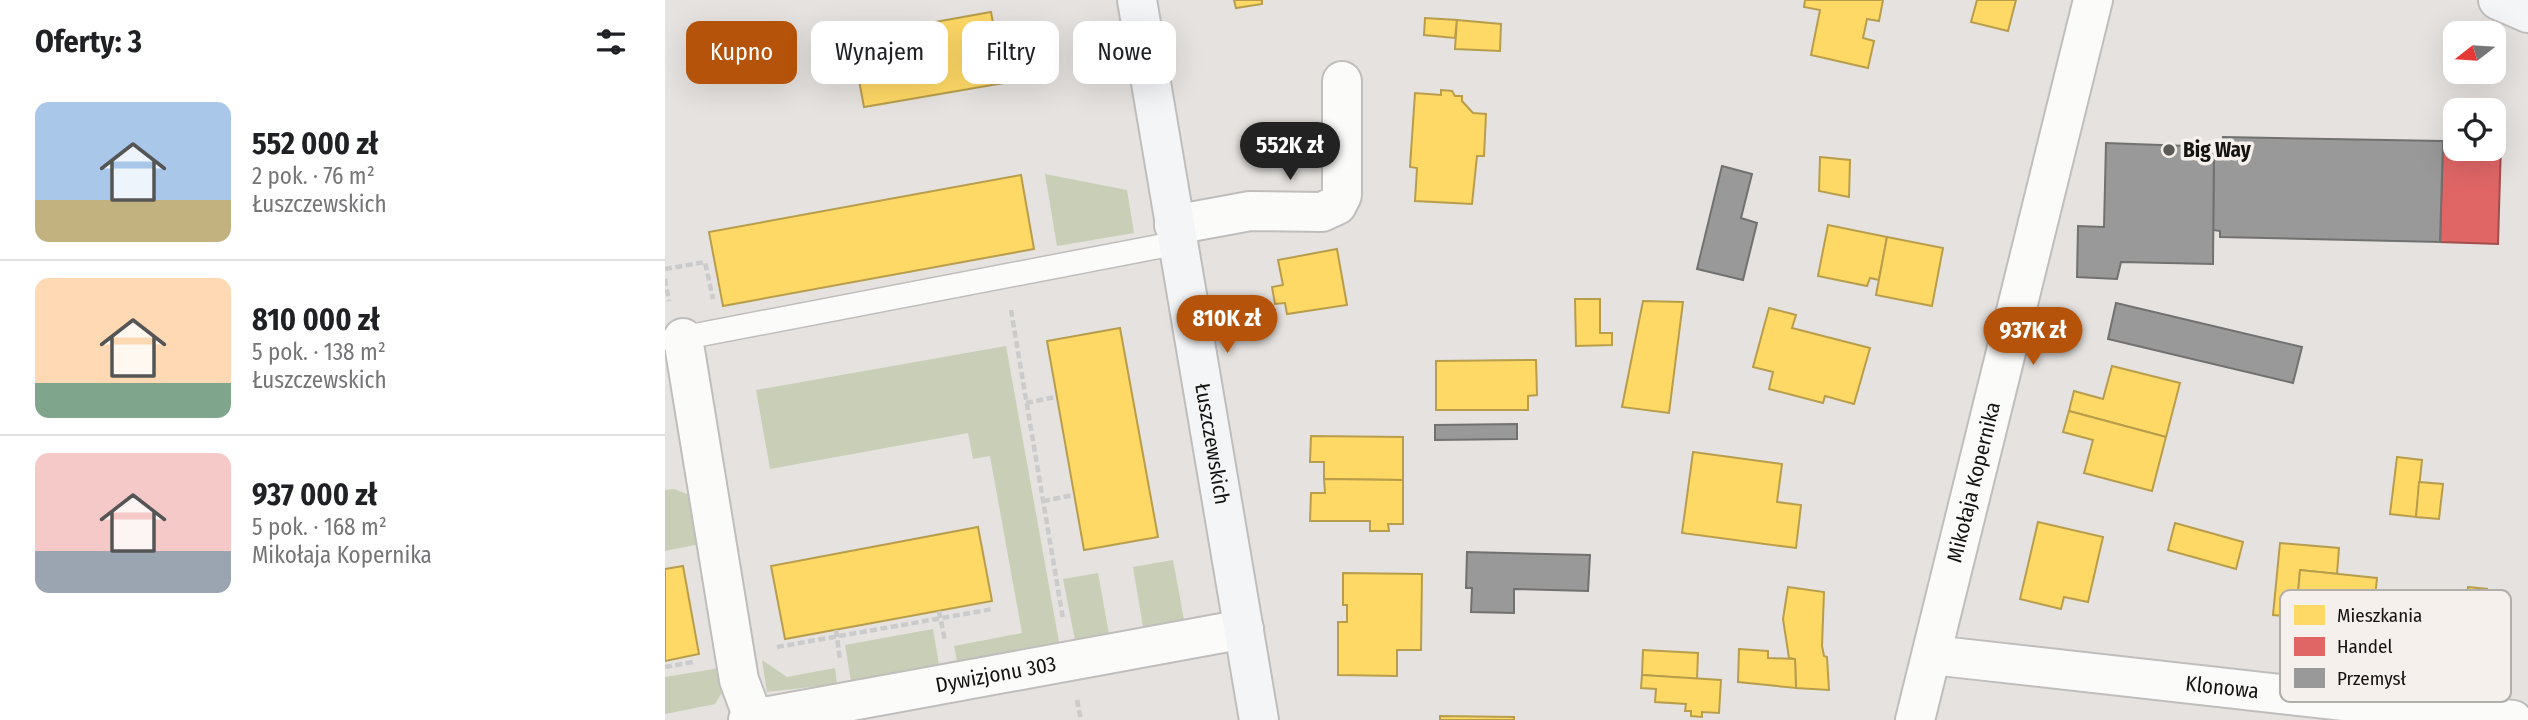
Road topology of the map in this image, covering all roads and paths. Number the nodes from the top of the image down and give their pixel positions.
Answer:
1 (1137, 0) edge
2 (2093, 0) edge
3 (2498, 0) edge
4 (2528, 13) edge
5 (1342, 81) dead end
6 (1176, 234) junction
7 (1005, 275) junction
8 (674, 339) edge
9 (1056, 397) dead end
10 (1026, 402) junction
11 (1074, 495) dead end
12 (1043, 501) junction
13 (993, 609) dead end
14 (1244, 629) junction
15 (735, 655) junction
16 (1932, 655) junction
17 (1070, 662) junction
18 (665, 667) edge
19 (2280, 694) edge
20 (2352, 702) edge
21 (752, 720) edge
22 (1081, 720) edge
23 (1259, 720) edge
24 (1915, 720) edge
25 (2513, 720) edge

1 - 6 street, Łuszczewskich
2 - 16 street, Mikołaja Kopernika
3 - 4 street
5 - 6 street
6 - 7 lane
6 - 14 street, Łuszczewskich
7 - 8 lane
7 - 10 path
8 - 15 street
9 - 10 path
10 - 12 path
11 - 12 path
12 - 17 path
13 - 15 path
14 - 17 street, Dywizjonu 303
14 - 23 street, Łuszczewskich
15 - 18 path
15 - 21 street
16 - 19 street, Klonowa
16 - 24 street, Mikołaja Kopernika
17 - 21 street, Dywizjonu 303
17 - 22 path
20 - 25 street, Klonowa

